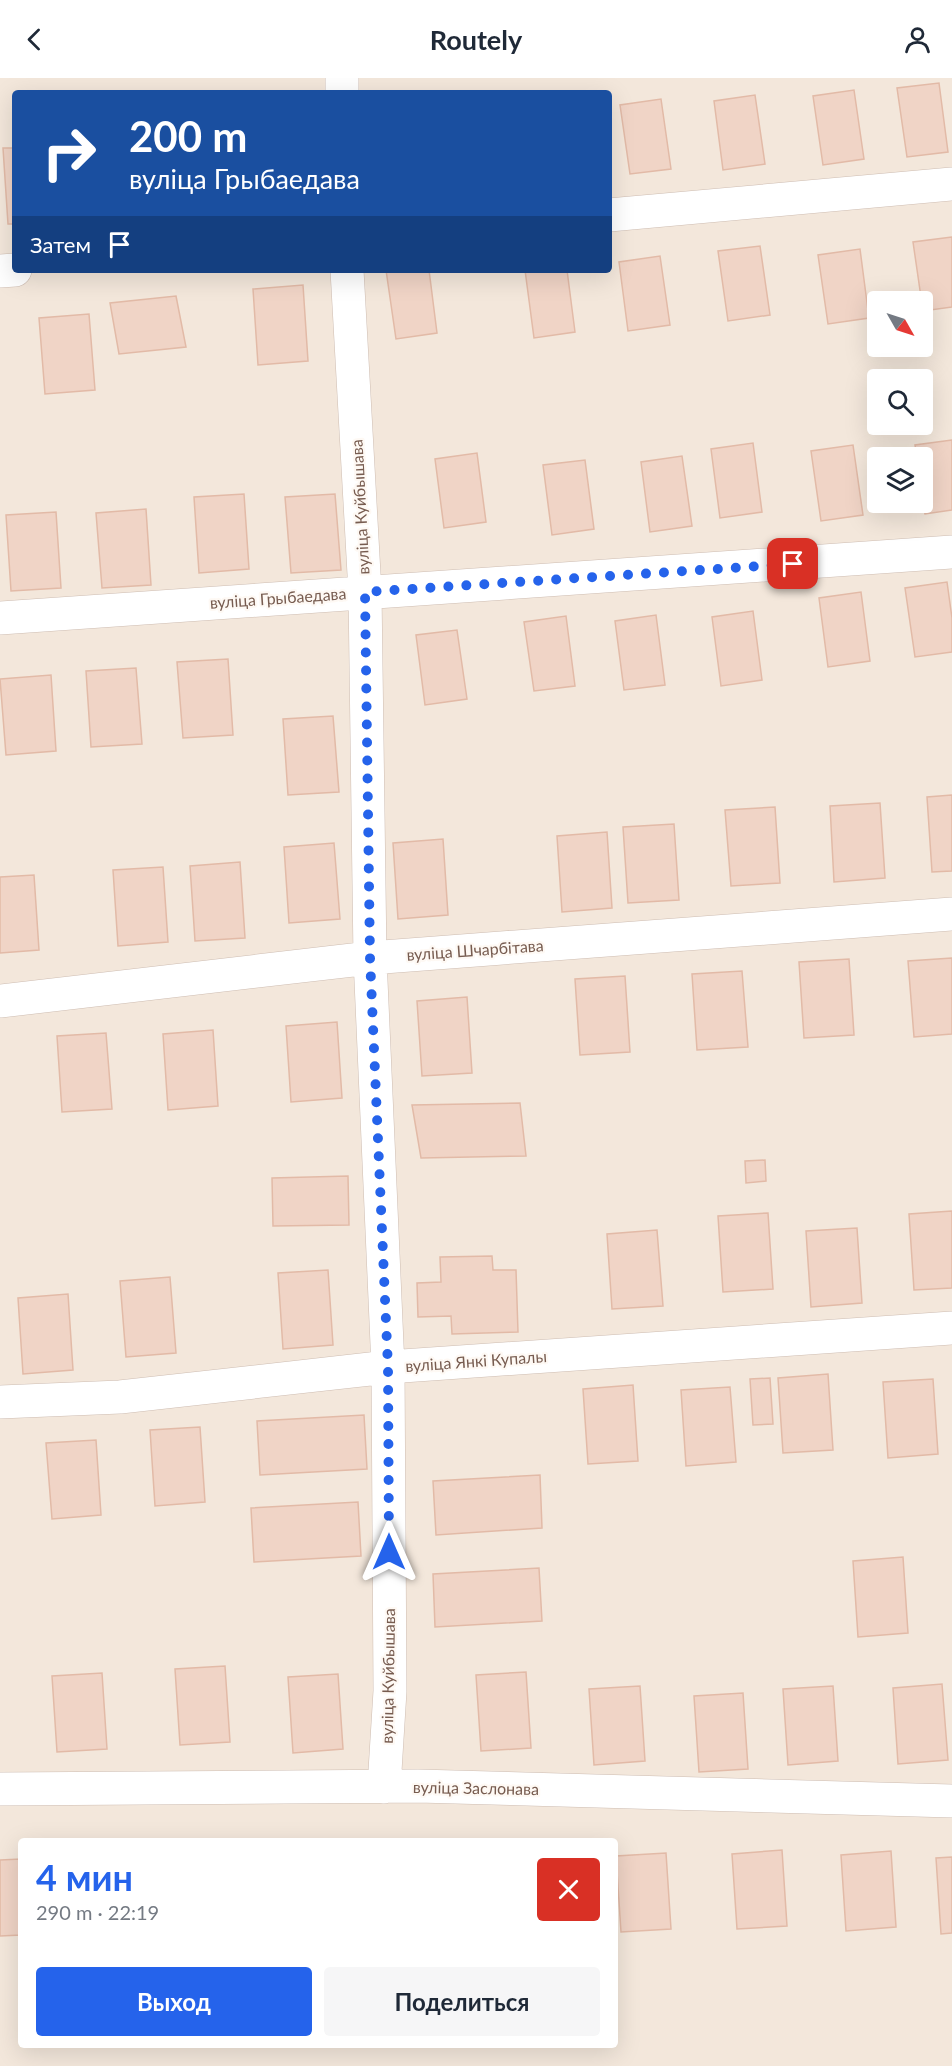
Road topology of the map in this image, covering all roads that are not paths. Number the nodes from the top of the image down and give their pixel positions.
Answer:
1 (952, 184) edge
2 (612, 215) edge
3 (347, 273) edge
4 (952, 552) edge
5 (365, 592) junction
6 (0, 618) edge
7 (952, 914) edge
8 (370, 958) junction
9 (0, 1001) edge
10 (952, 1328) edge
11 (388, 1367) junction
12 (0, 1402) edge
13 (384, 1787) junction
14 (0, 1789) edge
15 (952, 1801) edge

1 - 2 street
3 - 5 street, вуліца Куйбышава
4 - 5 street, вуліца Грыбаедава
5 - 6 street, вуліца Грыбаедава
5 - 8 street, вуліца Куйбышава
7 - 8 street, вуліца Шчарбітава
8 - 9 street, вуліца Шчарбітава
8 - 11 street, вуліца Куйбышава
10 - 11 street, вуліца Янкі Купалы
11 - 12 street, вуліца Янкі Купалы
11 - 13 street, вуліца Куйбышава
13 - 14 street, вуліца Заслонава
13 - 15 street, вуліца Заслонава

